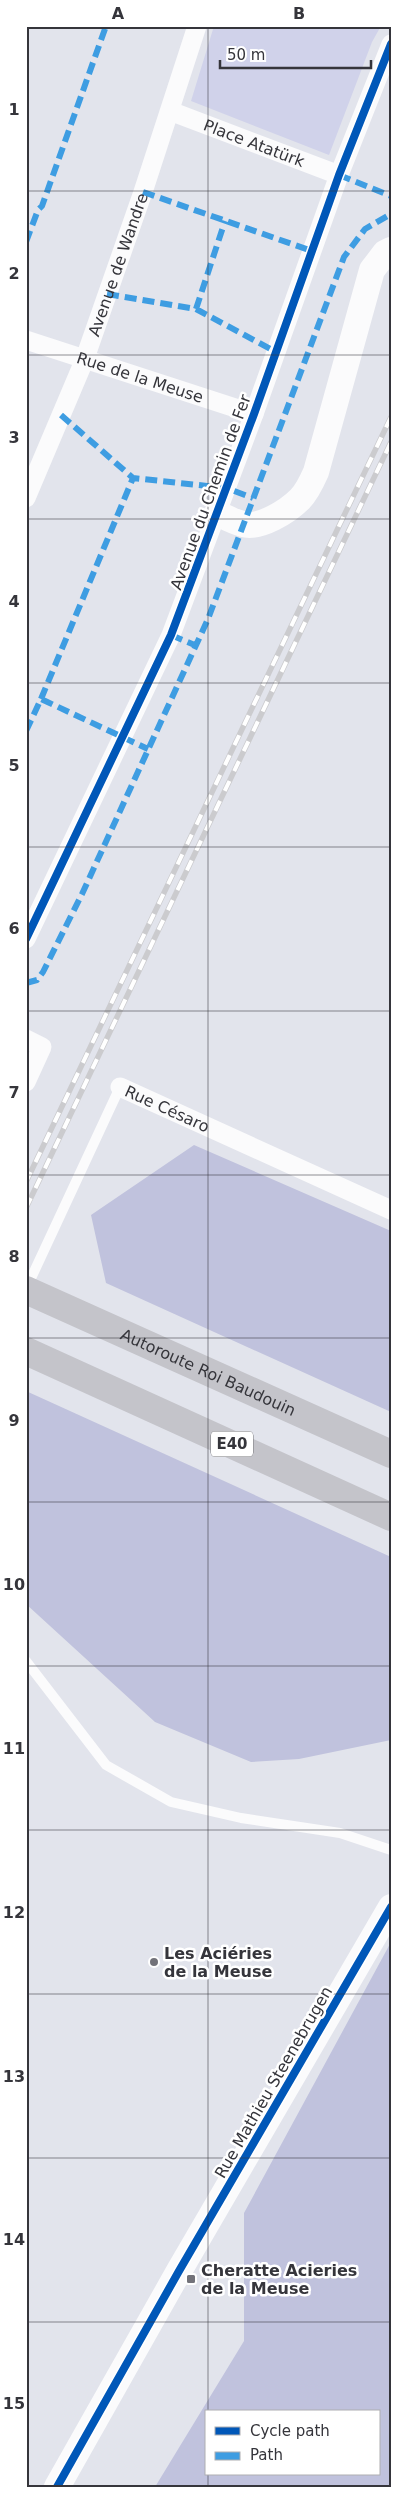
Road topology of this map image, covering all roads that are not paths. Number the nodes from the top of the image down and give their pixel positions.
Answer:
1 (197, 26) edge
2 (391, 44) edge
3 (170, 111) junction
4 (339, 175) junction
5 (391, 250) edge
6 (26, 340) edge
7 (84, 361) junction
8 (254, 414) junction
9 (26, 498) edge
10 (217, 513) junction
11 (26, 939) edge
12 (34, 1043) edge
13 (26, 1082) edge
14 (120, 1087) joint
15 (391, 1210) edge
16 (26, 1290) edge
17 (26, 1351) edge
18 (391, 1454) edge
19 (391, 1517) edge
20 (26, 1661) edge
21 (391, 1850) edge
22 (391, 1907) edge
23 (57, 2487) edge

1 - 3 street, Avenue de Wandre
2 - 4 street, Avenue du Chemin de Fer
3 - 4 street, Place Atatürk
3 - 7 street, Avenue de Wandre
4 - 8 street, Avenue du Chemin de Fer
5 - 10 street
6 - 7 street, Rue de la Meuse
7 - 8 street, Rue de la Meuse
7 - 9 street, Avenue de Wandre
8 - 10 street, Avenue du Chemin de Fer
10 - 11 street, Avenue du Chemin de Fer
12 - 13 street
14 - 15 street, Rue Césaro
14 - 16 lane, Rue Césaro
16 - 18 highway, Autoroute Roi Baudouin
17 - 19 highway, E40
20 - 21 lane
22 - 23 street, Rue Mathieu Steenebrugen

